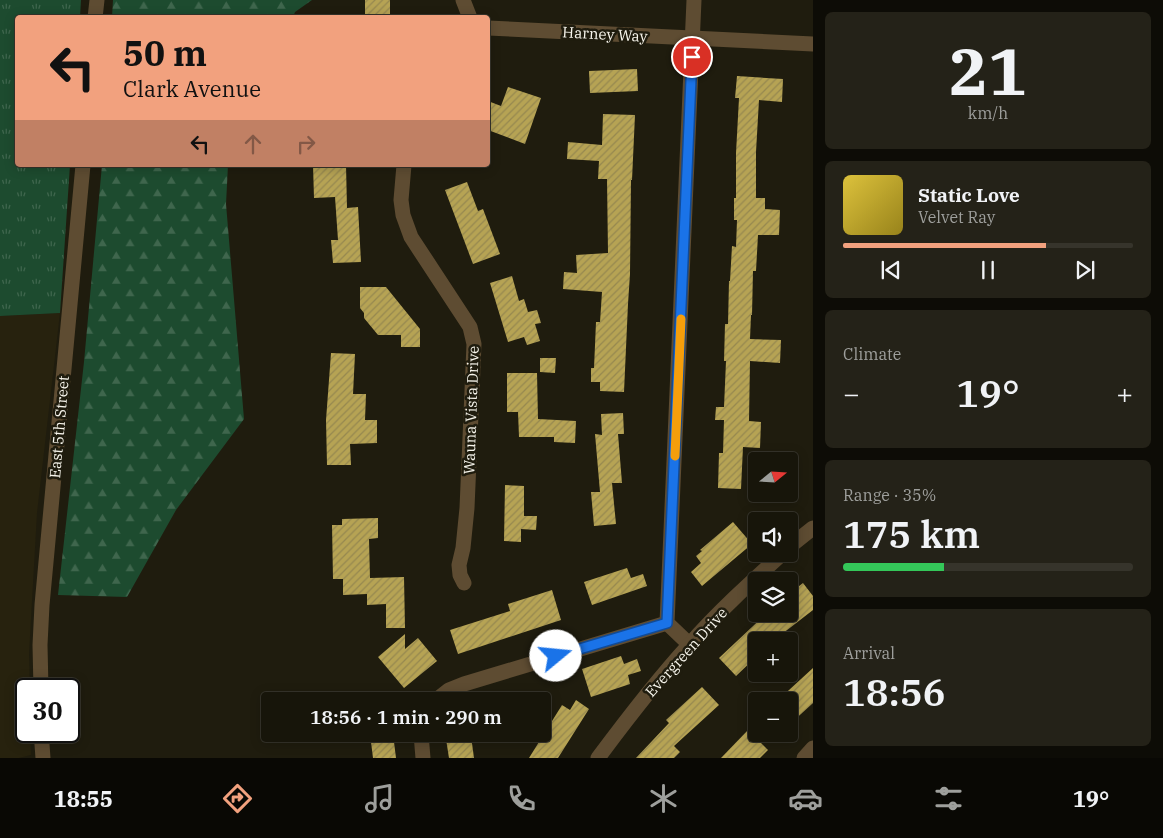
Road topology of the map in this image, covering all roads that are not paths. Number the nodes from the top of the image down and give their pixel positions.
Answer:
1 (97, 0) edge
2 (463, 0) edge
3 (694, 0) edge
4 (95, 15) edge
5 (469, 15) edge
6 (490, 28) edge
7 (693, 38) junction
8 (813, 44) edge
9 (83, 167) edge
10 (404, 167) edge
11 (813, 528) edge
12 (798, 540) edge
13 (773, 562) edge
14 (464, 583) dead end
15 (667, 623) junction
16 (689, 644) junction
17 (41, 678) edge
18 (447, 692) edge
19 (422, 742) edge
20 (42, 743) edge
21 (813, 748) edge
22 (43, 758) edge
23 (423, 758) edge
24 (598, 758) edge
25 (804, 758) edge

1 - 4 street
2 - 5 street
3 - 7 street
6 - 7 street, Harney Way
7 - 8 street, Harney Way
7 - 15 street
9 - 17 street, East 5th Street
10 - 14 street, Wauna Vista Drive
11 - 12 street
13 - 16 street, Evergreen Drive
15 - 16 street
15 - 18 street
16 - 24 street, Evergreen Drive
19 - 23 street
20 - 22 street
21 - 25 street

